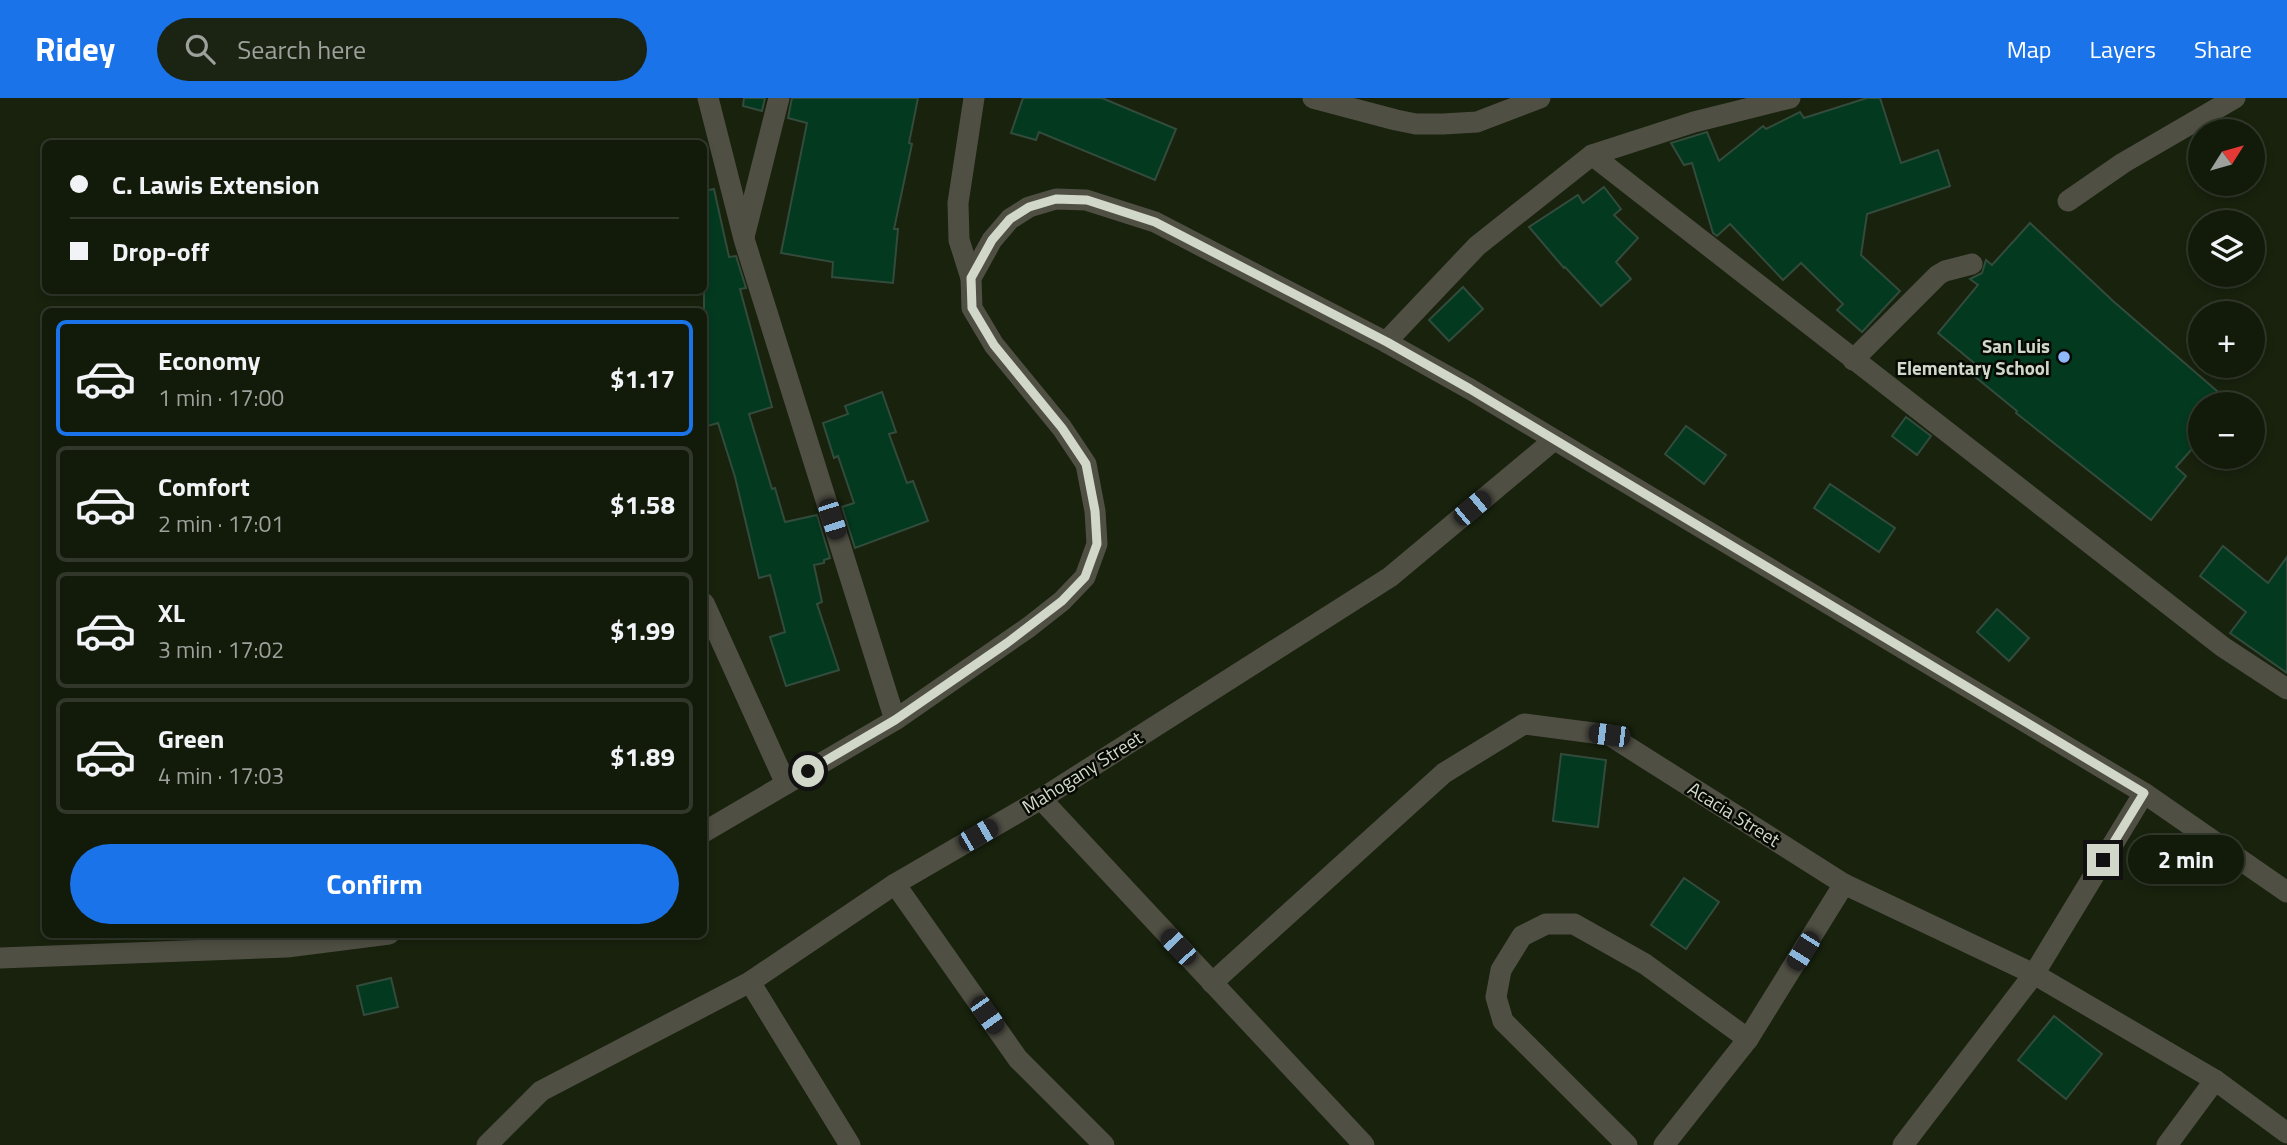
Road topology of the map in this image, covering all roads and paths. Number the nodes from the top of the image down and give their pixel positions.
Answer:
1 (708, 98) edge
2 (779, 98) edge
3 (974, 98) edge
4 (1313, 98) edge
5 (1540, 98) edge
6 (1790, 98) edge
7 (2235, 98) edge
8 (1373, 106) edge
9 (1592, 155) junction
10 (2068, 201) dead end
11 (744, 239) junction
12 (1972, 264) dead end
13 (971, 278) junction
14 (1387, 342) junction
15 (1853, 360) junction
16 (1554, 440) junction
17 (707, 610) edge
18 (2287, 689) edge
19 (895, 720) junction
20 (786, 783) junction
21 (2144, 793) junction
22 (1041, 799) junction
23 (707, 830) edge
24 (895, 884) junction
25 (1844, 884) junction
26 (2287, 892) edge
27 (358, 938) edge
28 (0, 958) edge
29 (2034, 974) junction
30 (750, 982) junction
31 (1212, 984) junction
32 (1748, 1039) junction
33 (2215, 1080) junction
34 (2287, 1133) edge
35 (487, 1145) edge
36 (850, 1145) edge
37 (1104, 1145) edge
38 (1364, 1145) edge
39 (1627, 1145) edge
40 (1664, 1145) edge
41 (1903, 1145) edge
42 (2168, 1145) edge

1 - 11 street
2 - 11 street
3 - 13 street
4 - 8 street
5 - 8 street
6 - 9 street
7 - 10 street
9 - 14 street
9 - 15 street
11 - 19 street
12 - 15 street
13 - 14 street
13 - 19 street
14 - 16 street
15 - 18 street
16 - 21 street
16 - 22 street, Mahogany Street
17 - 20 street
19 - 20 street
20 - 23 street
21 - 26 street
21 - 29 street
22 - 24 street, Mahogany Street
22 - 31 street
24 - 30 street, Mahogany Street
24 - 37 street
25 - 29 street, Acacia Street
25 - 31 street, Acacia Street
25 - 32 street
27 - 28 street
29 - 33 street, Acacia Street
29 - 41 street
30 - 35 street, Mahogany Street
30 - 36 street
31 - 38 street
32 - 39 street
32 - 40 street
33 - 34 street, Acacia Street
33 - 42 street

